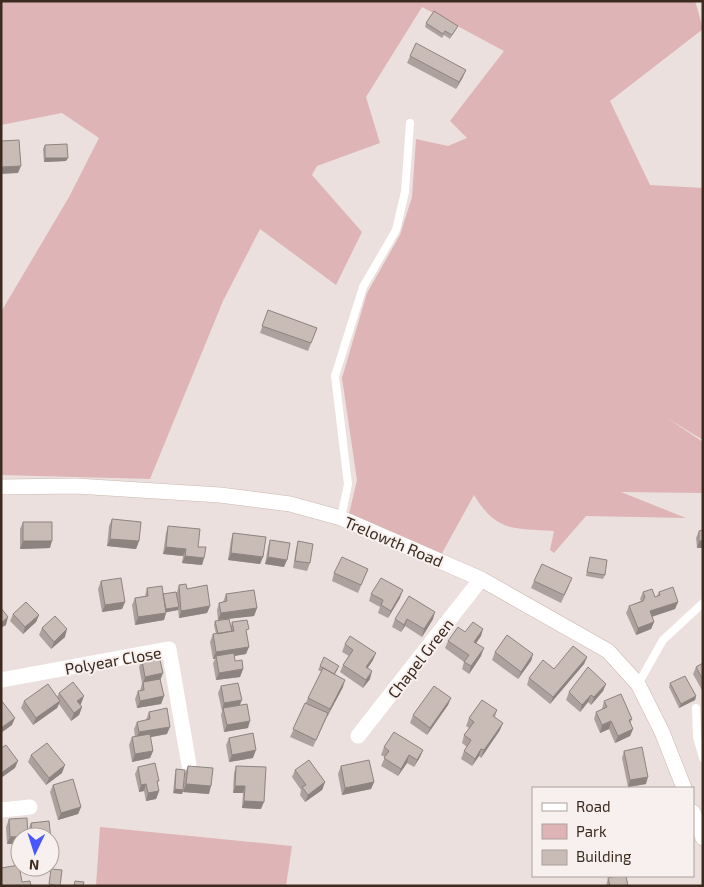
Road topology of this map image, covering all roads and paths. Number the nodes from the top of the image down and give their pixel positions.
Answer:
1 (410, 123) dead end
2 (1, 487) edge
3 (341, 518) junction
4 (481, 579) junction
5 (703, 603) edge
6 (1, 680) edge
7 (638, 684) junction
8 (696, 708) dead end
9 (358, 736) dead end
10 (703, 758) edge
11 (189, 766) edge
12 (684, 787) edge
13 (30, 807) dead end
14 (1, 810) edge
15 (697, 816) edge
16 (703, 838) edge

1 - 3 lane
2 - 3 street, Trelowth Road
3 - 4 street, Trelowth Road
4 - 7 street, Trelowth Road
4 - 9 street, Chapel Green
5 - 7 lane
6 - 11 street, Polyear Close
7 - 12 street, Trelowth Road
8 - 10 lane
13 - 14 street
15 - 16 street

